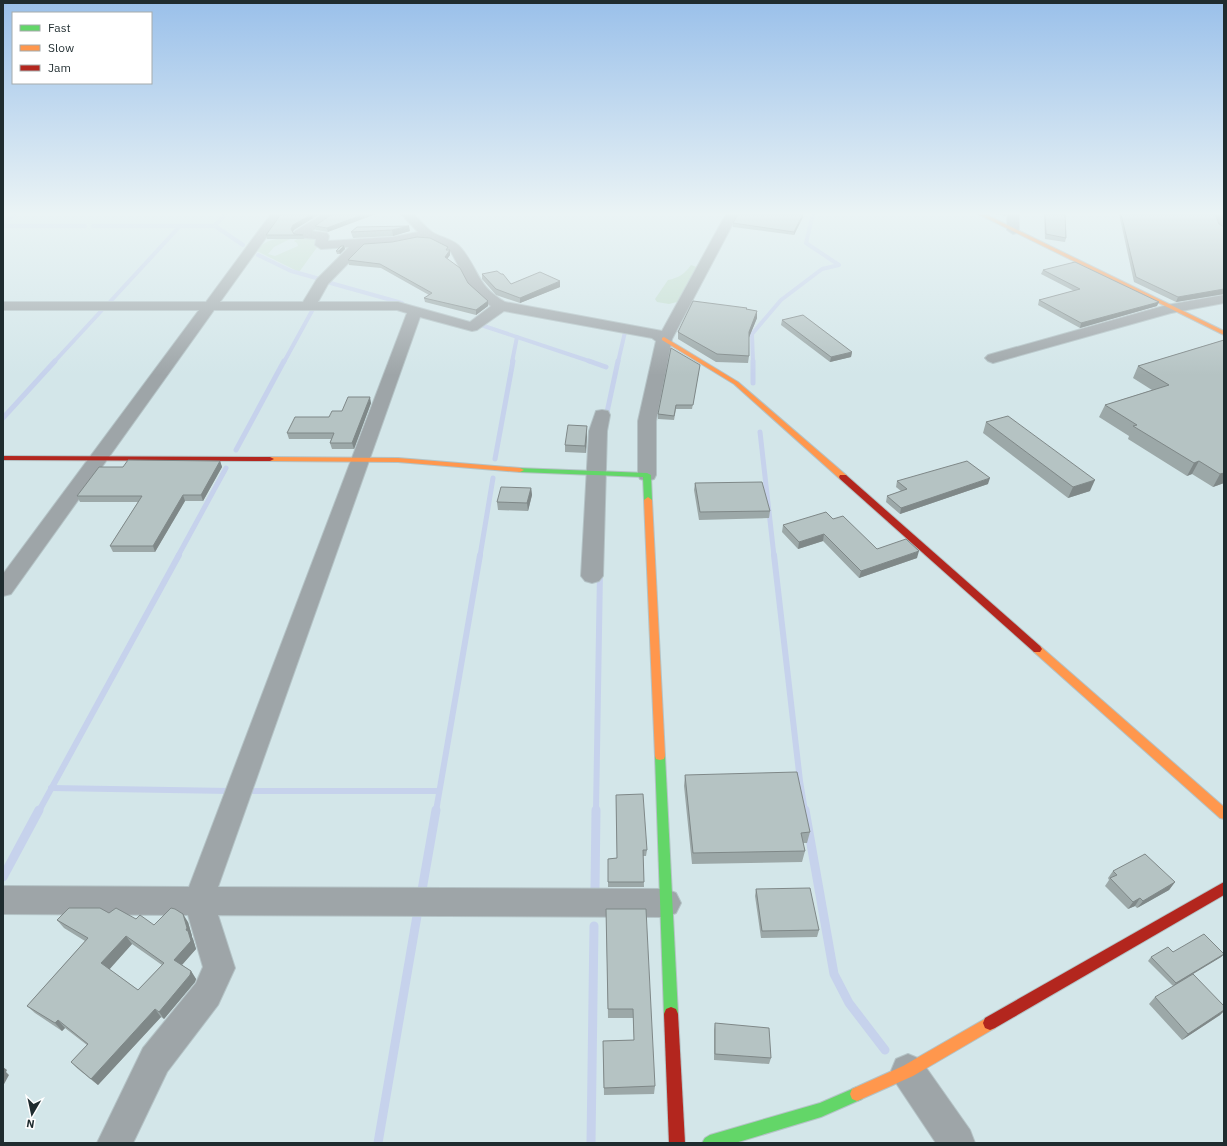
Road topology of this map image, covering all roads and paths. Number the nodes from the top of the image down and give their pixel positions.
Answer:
1 (239, 267) edge
2 (336, 267) edge
3 (466, 267) edge
4 (704, 267) edge
5 (1089, 267) edge
6 (1224, 299) edge
7 (3, 306) edge
8 (308, 306) junction
9 (501, 306) junction
10 (209, 307) junction
11 (1173, 309) junction
12 (415, 311) junction
13 (1224, 333) edge
14 (664, 338) junction
15 (993, 358) dead end
16 (602, 415) dead end
17 (3, 458) edge
18 (99, 458) junction
19 (360, 459) junction
20 (595, 472) junction
21 (647, 475) junction
22 (592, 576) dead end
23 (3, 589) edge
24 (1224, 814) edge
25 (1224, 888) edge
26 (199, 900) junction
27 (4, 901) edge
28 (666, 903) junction
29 (908, 1071) junction
30 (115, 1143) edge
31 (677, 1143) edge
32 (710, 1143) edge
33 (957, 1143) edge

1 - 10 street
2 - 8 street
3 - 9 street
4 - 14 street
5 - 11 street
6 - 11 street
7 - 10 street
8 - 10 street
8 - 12 street
9 - 12 street
9 - 14 street
10 - 18 street
11 - 13 street
11 - 15 street
12 - 19 street
14 - 21 street
14 - 24 street
16 - 20 street
17 - 18 street
18 - 19 street
18 - 23 street
19 - 20 street
19 - 26 street
20 - 21 street
20 - 22 street
21 - 28 street
25 - 29 street
26 - 27 street
26 - 28 street
26 - 30 street
28 - 31 street
29 - 32 street
29 - 33 street

